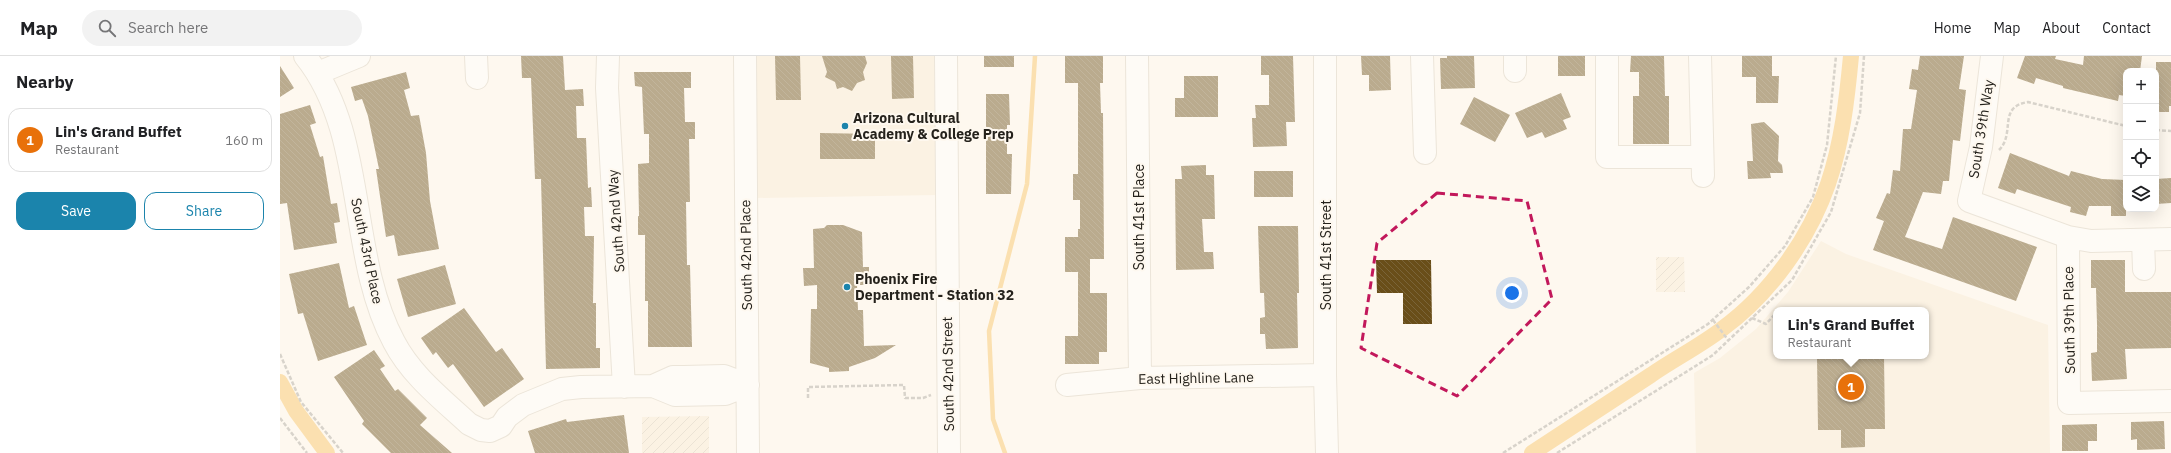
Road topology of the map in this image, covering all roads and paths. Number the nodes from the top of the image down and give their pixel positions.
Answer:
1 (359, 56) edge
2 (476, 56) edge
3 (608, 56) edge
4 (745, 56) edge
5 (946, 56) edge
6 (1137, 56) edge
7 (1325, 56) edge
8 (1422, 56) edge
9 (1607, 56) edge
10 (1700, 56) edge
11 (1836, 56) edge
12 (1864, 56) edge
13 (1992, 56) edge
14 (312, 64) edge
15 (477, 78) dead end
16 (2123, 125) edge
17 (2159, 130) edge
18 (2171, 131) edge
19 (1995, 150) dead end
20 (1424, 152) dead end
21 (2068, 237) junction
22 (2171, 239) edge
23 (2143, 240) junction
24 (2144, 270) dead end
25 (1773, 316) edge
26 (1752, 318) junction
27 (1713, 320) junction
28 (1728, 340) junction
29 (280, 354) edge
30 (1325, 375) junction
31 (1140, 378) junction
32 (748, 385) junction
33 (1067, 385) dead end
34 (624, 386) junction
35 (935, 395) dead end
36 (808, 398) dead end
37 (2171, 401) edge
38 (280, 418) edge
39 (308, 453) edge
40 (343, 453) edge
41 (748, 453) edge
42 (949, 453) edge
43 (1327, 453) edge
44 (1503, 453) edge
45 (1557, 453) edge

1 - 14 street
2 - 15 street
3 - 34 street, South 42nd Way
4 - 32 street, South 42nd Place
5 - 42 street, South 42nd Street
6 - 31 street, South 41st Place
7 - 30 street, South 41st Street
8 - 20 street
9 - 10 street
11 - 27 path
12 - 26 path
13 - 21 street, South 39th Way
14 - 34 street, South 43rd Place
16 - 19 path
17 - 18 path
21 - 23 street
21 - 37 street, South 39th Place
22 - 23 street
23 - 24 street
25 - 26 path
26 - 28 path
27 - 28 path
27 - 44 path
28 - 45 path
29 - 40 path
30 - 31 street, East Highline Lane
30 - 43 street, South 41st Street
31 - 33 street, East Highline Lane
32 - 34 street
32 - 41 street, South 42nd Place
35 - 36 path
38 - 39 path

